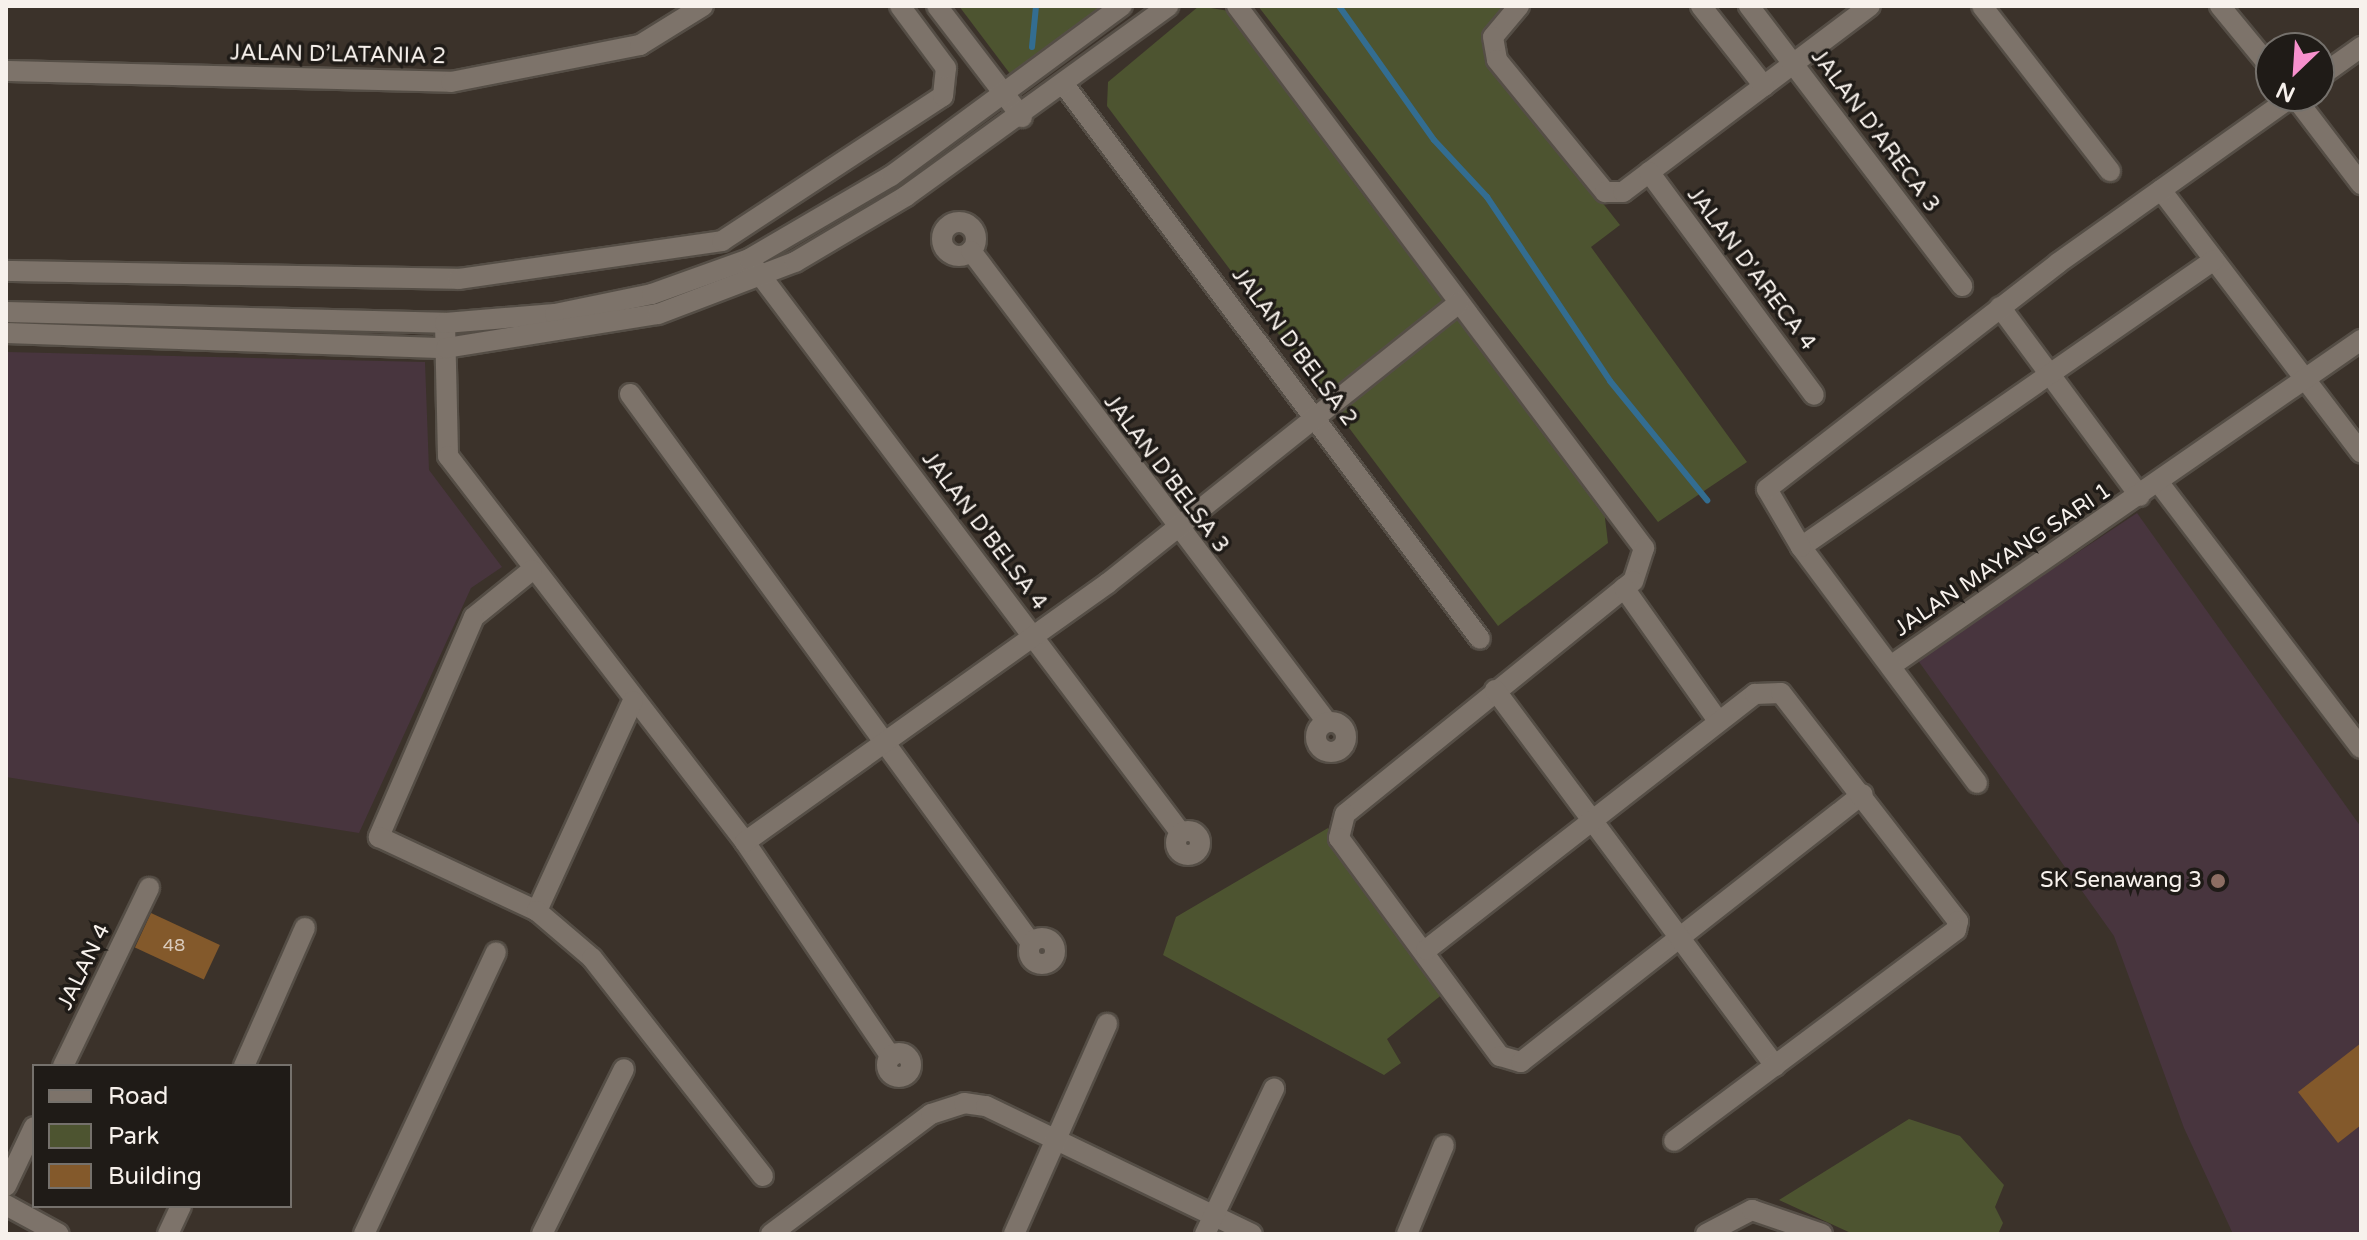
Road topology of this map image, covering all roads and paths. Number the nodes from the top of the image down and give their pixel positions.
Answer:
1 (703, 6) edge
2 (900, 6) edge
3 (937, 6) edge
4 (1122, 6) edge
5 (1168, 6) edge
6 (1237, 6) edge
7 (1519, 6) edge
8 (1701, 6) edge
9 (1749, 6) edge
10 (1870, 6) edge
11 (1982, 6) edge
12 (2220, 6) edge
13 (2361, 47) edge
14 (2255, 48) edge
15 (1794, 64) junction
16 (2335, 66) edge
17 (6, 71) edge
18 (1065, 86) junction
19 (1764, 86) junction
20 (1004, 97) junction
21 (2271, 112) edge
22 (2305, 112) edge
23 (1022, 117) junction
24 (2110, 171) dead end
25 (1649, 172) junction
26 (2361, 184) edge
27 (2161, 190) junction
28 (971, 251) dead end
29 (749, 259) junction
30 (2214, 260) junction
31 (6, 271) edge
32 (761, 279) junction
33 (1962, 286) dead end
34 (1459, 303) junction
35 (2000, 307) junction
36 (6, 312) edge
37 (445, 323) junction
38 (6, 333) edge
39 (2361, 340) edge
40 (446, 348) junction
41 (2050, 373) junction
42 (2304, 379) junction
43 (630, 394) dead end
44 (1814, 395) dead end
45 (1317, 416) junction
46 (2361, 453) edge
47 (2159, 483) junction
48 (2140, 496) junction
49 (1175, 529) junction
50 (1801, 547) junction
51 (532, 570) junction
52 (1624, 588) junction
53 (1032, 635) junction
54 (1480, 639) dead end
55 (1892, 665) junction
56 (1495, 690) junction
57 (633, 701) junction
58 (1718, 721) junction
59 (1327, 722) dead end
60 (890, 742) junction
61 (2361, 748) edge
62 (1977, 783) dead end
63 (1863, 794) junction
64 (1590, 816) junction
65 (1180, 832) dead end
66 (745, 842) junction
67 (149, 888) dead end
68 (537, 911) junction
69 (305, 928) dead end
70 (1681, 938) junction
71 (1031, 943) dead end
72 (1426, 950) junction
73 (496, 952) dead end
74 (1107, 1024) dead end
75 (891, 1057) dead end
76 (64, 1064) edge
77 (245, 1064) edge
78 (1775, 1066) junction
79 (624, 1069) dead end
80 (1274, 1089) dead end
81 (32, 1131) edge
82 (1057, 1140) junction
83 (1674, 1141) dead end
84 (1444, 1145) dead end
85 (763, 1176) dead end
86 (6, 1186) edge
87 (6, 1205) edge
88 (180, 1208) edge
89 (1209, 1225) edge
90 (59, 1234) edge
91 (168, 1234) edge
92 (364, 1234) edge
93 (542, 1234) edge
94 (771, 1234) edge
95 (1014, 1234) edge
96 (1252, 1234) edge
97 (1407, 1234) edge
98 (1706, 1234) edge
99 (1822, 1234) edge

1 - 17 street, JALAN D’LATANIA 2
2 - 31 street
3 - 20 street
4 - 20 street
5 - 18 street
6 - 34 street
7 - 25 street
8 - 19 street
9 - 15 street, JALAN D'ARECA 3
10 - 15 street
11 - 24 street
12 - 14 street
13 - 16 street
15 - 19 street
15 - 33 street, JALAN D'ARECA 3
18 - 23 street
18 - 45 street, JALAN D'BELSA 2
19 - 25 street
20 - 23 street
20 - 29 street
21 - 27 street
22 - 26 street
23 - 32 street
25 - 44 street, JALAN D'ARECA 4
27 - 30 street
27 - 35 street
28 - 49 street, JALAN D'BELSA 3
29 - 32 street, JALAN D'BELSA 4
29 - 37 street
30 - 41 street
30 - 42 street
32 - 40 street
32 - 53 street, JALAN D'BELSA 4
34 - 45 street
34 - 52 street
35 - 41 street
35 - 50 street
36 - 37 street
37 - 40 street
38 - 40 street
39 - 42 street, JALAN MAYANG SARI 1
40 - 51 street
41 - 48 street
41 - 50 street
42 - 46 street
42 - 47 street, JALAN MAYANG SARI 1
43 - 60 street
45 - 49 street
45 - 54 street, JALAN D'BELSA 2
47 - 48 street, JALAN MAYANG SARI 1
47 - 61 street
48 - 55 street, JALAN MAYANG SARI 1
49 - 53 street
49 - 59 street, JALAN D'BELSA 3
50 - 55 street
51 - 57 street
51 - 68 street
52 - 56 street
52 - 58 street
53 - 60 street
53 - 65 street, JALAN D'BELSA 4
55 - 62 street
56 - 64 street
56 - 72 street
57 - 66 street
57 - 68 street
58 - 63 street
58 - 64 street
60 - 66 street
60 - 71 street
63 - 70 street
63 - 78 street
64 - 70 street
64 - 72 street
66 - 75 street
67 - 76 street, JALAN 4
68 - 85 street
69 - 77 street
70 - 72 street
70 - 78 street
73 - 92 street
74 - 82 street
78 - 83 street
79 - 93 street
80 - 89 street
81 - 86 street
82 - 89 street
82 - 94 street
82 - 95 street
84 - 97 street
87 - 90 street
88 - 91 street
89 - 96 street
98 - 99 street

